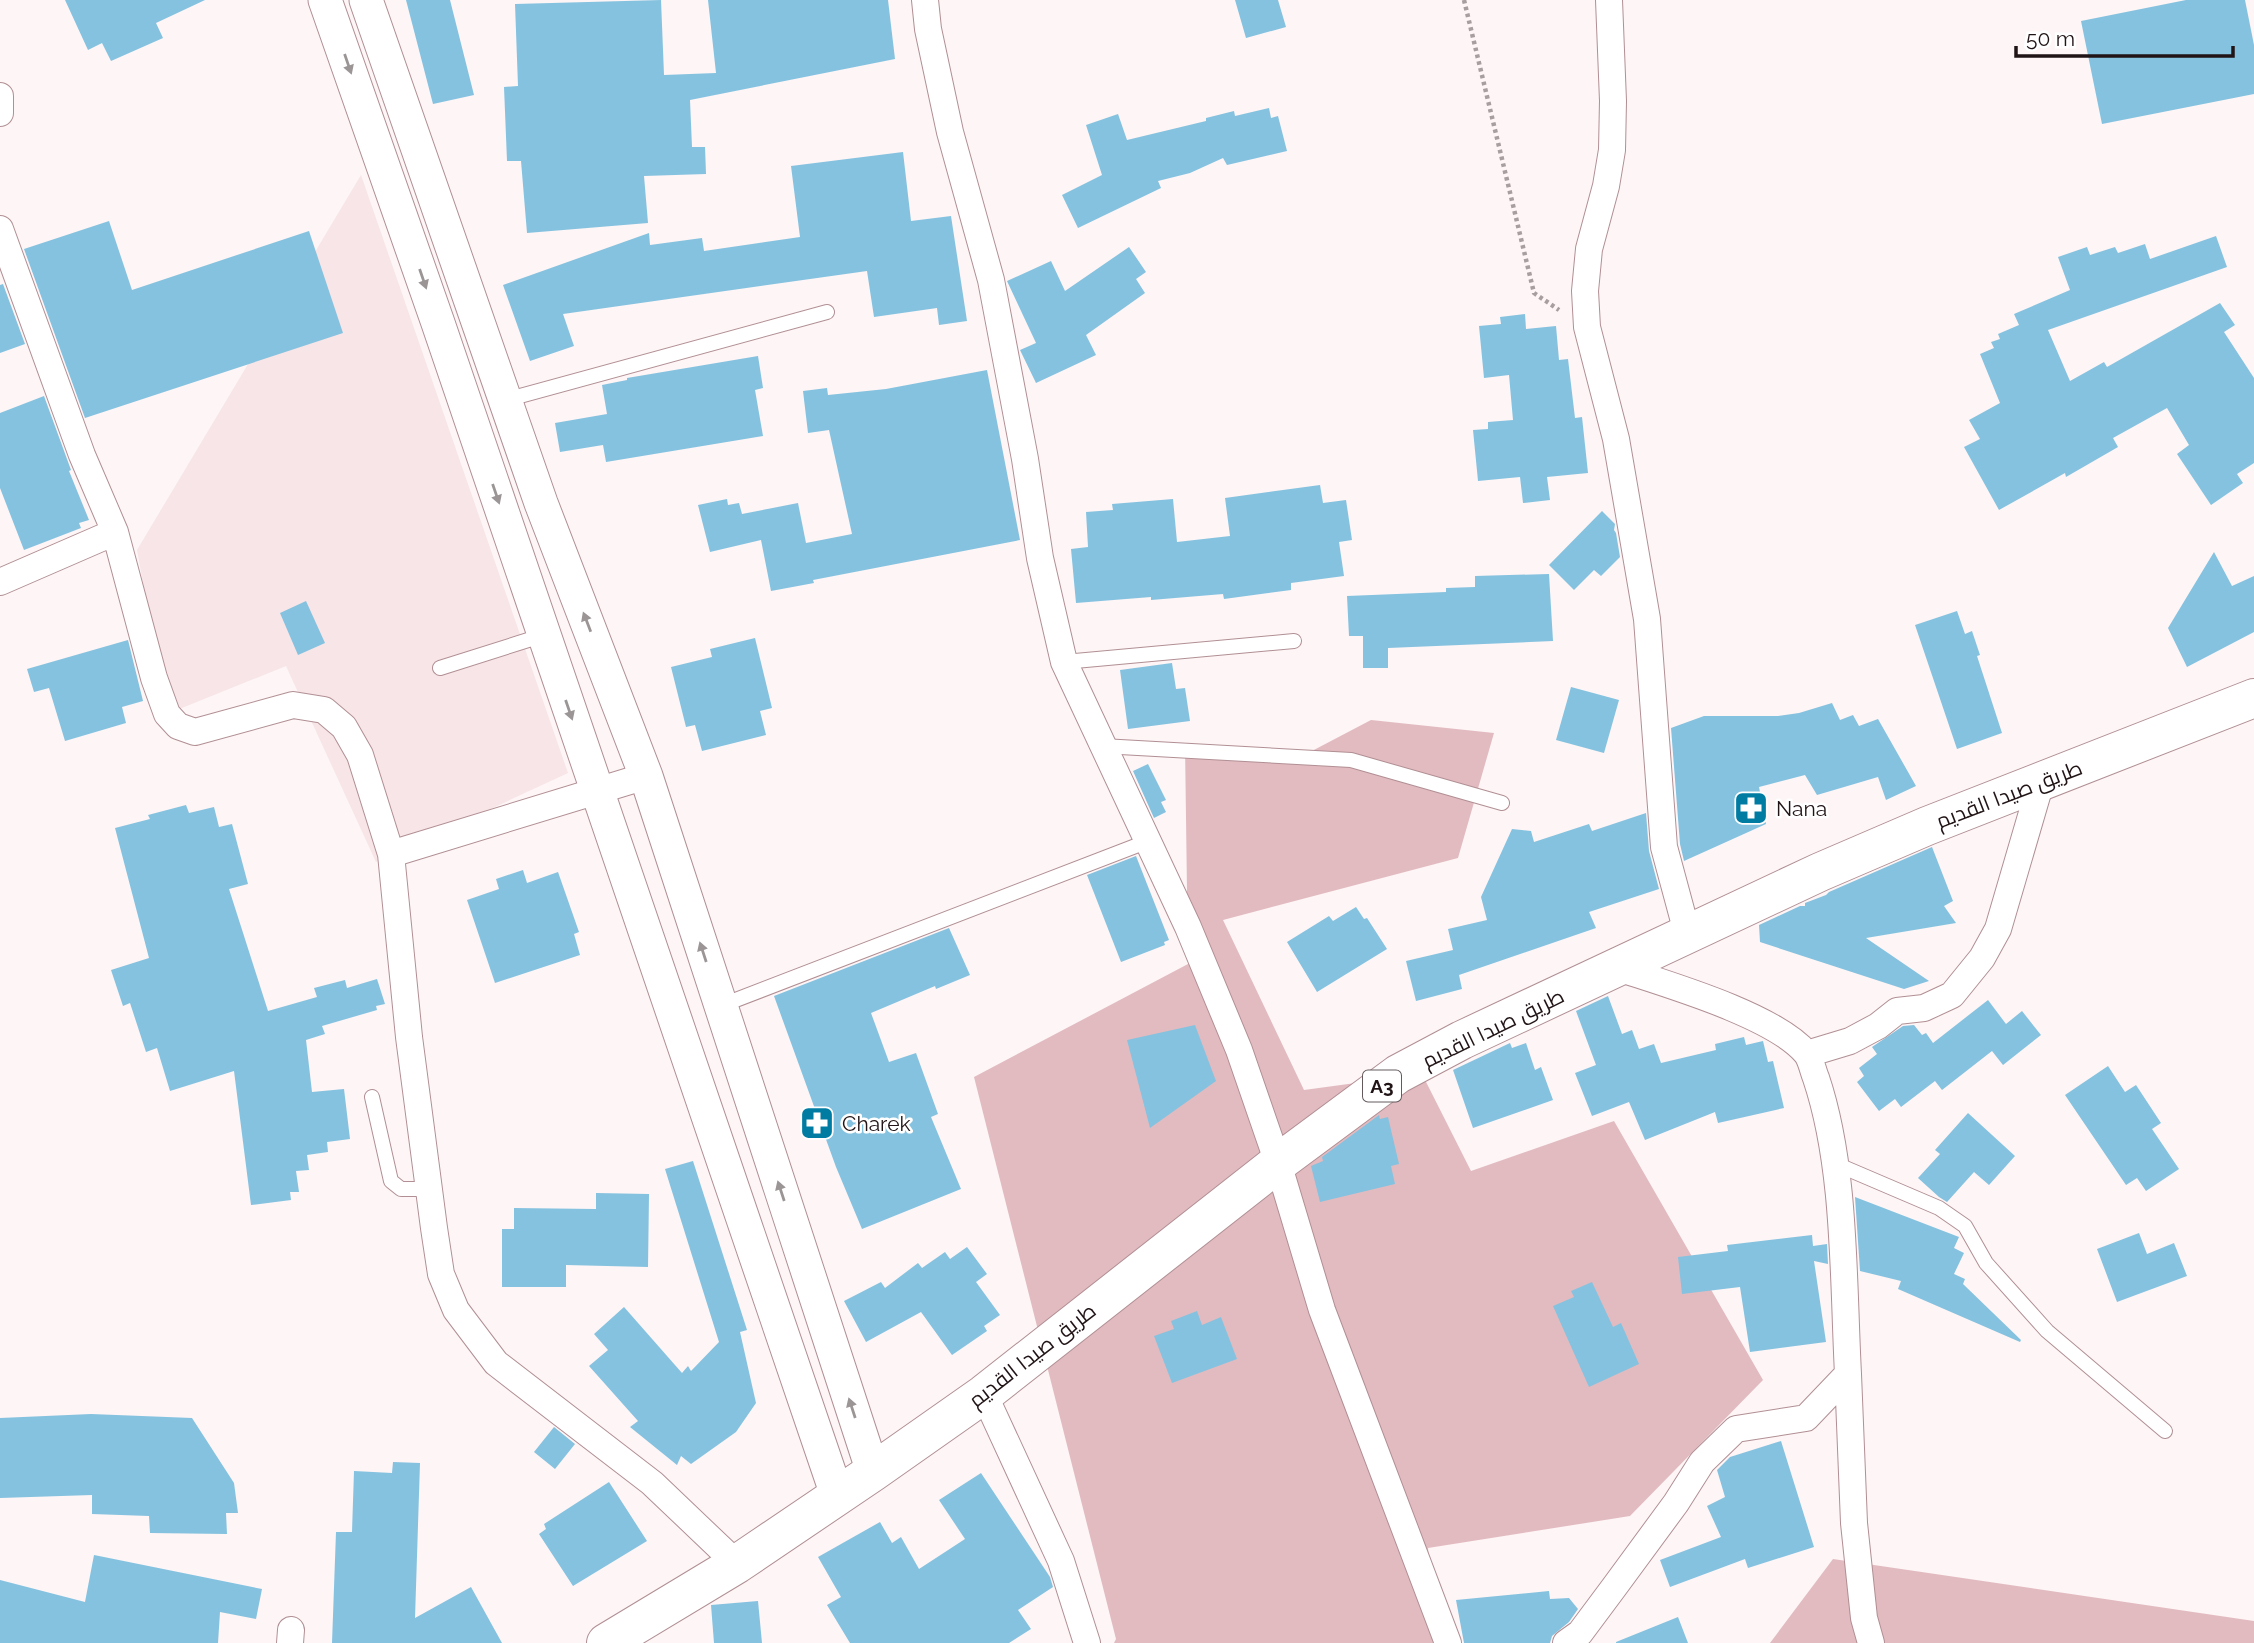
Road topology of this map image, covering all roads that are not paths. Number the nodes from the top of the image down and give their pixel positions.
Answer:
1 (325, 0) edge
2 (366, 0) edge
3 (925, 0) edge
4 (1609, 0) edge
5 (0, 96) edge
6 (0, 113) edge
7 (0, 229) edge
8 (827, 312) dead end
9 (505, 400) junction
10 (115, 532) junction
11 (0, 582) edge
12 (544, 635) junction
13 (1294, 641) dead end
14 (1064, 663) junction
15 (440, 668) dead end
16 (2254, 698) edge
17 (1102, 746) junction
18 (646, 776) junction
19 (2041, 782) junction
20 (597, 792) junction
21 (1502, 803) dead end
22 (1146, 842) junction
23 (391, 854) junction
24 (1688, 936) junction
25 (1618, 968) junction
26 (720, 1006) junction
27 (1807, 1054) junction
28 (372, 1097) dead end
29 (1278, 1163) junction
30 (1836, 1164) junction
31 (429, 1189) junction
32 (1848, 1374) junction
33 (984, 1394) junction
34 (2165, 1431) dead end
35 (873, 1472) junction
36 (837, 1495) junction
37 (737, 1564) junction
38 (626, 1637) edge
39 (1087, 1643) edge
40 (1448, 1643) edge
41 (1566, 1643) edge
42 (1871, 1643) edge

1 -> 12 street
2 - 9 street
3 - 14 street
4 - 24 street
5 - 6 street
7 - 10 street
8 - 9 lane
18 -> 9 street
10 - 11 street
10 - 23 street
12 - 15 lane
12 -> 20 street
13 - 14 lane
14 - 17 street
16 - 19 highway, طريق صيدا القديم / A3
17 - 21 lane
17 - 22 street
18 - 20 street
26 -> 18 street
19 - 24 highway, طريق صيدا القديم / A3
19 - 27 street
20 - 23 street
20 - 36 street
22 - 26 lane
22 - 29 street
23 - 31 street
24 - 25 highway, طريق صيدا القديم / A3
25 - 27 street
25 - 29 highway, طريق صيدا القديم / A3
35 -> 26 street
27 - 30 street
28 - 31 lane
29 - 33 highway, طريق صيدا القديم / A3
29 - 40 street
30 - 32 street
30 - 34 lane
31 - 37 street
32 - 41 street
32 - 42 street
33 - 35 highway, طريق صيدا القديم / A3
33 - 39 street
35 - 36 highway, طريق صيدا القديم / A3
36 - 37 highway, طريق صيدا القديم / A3
37 - 38 highway, طريق صيدا القديم / A3

